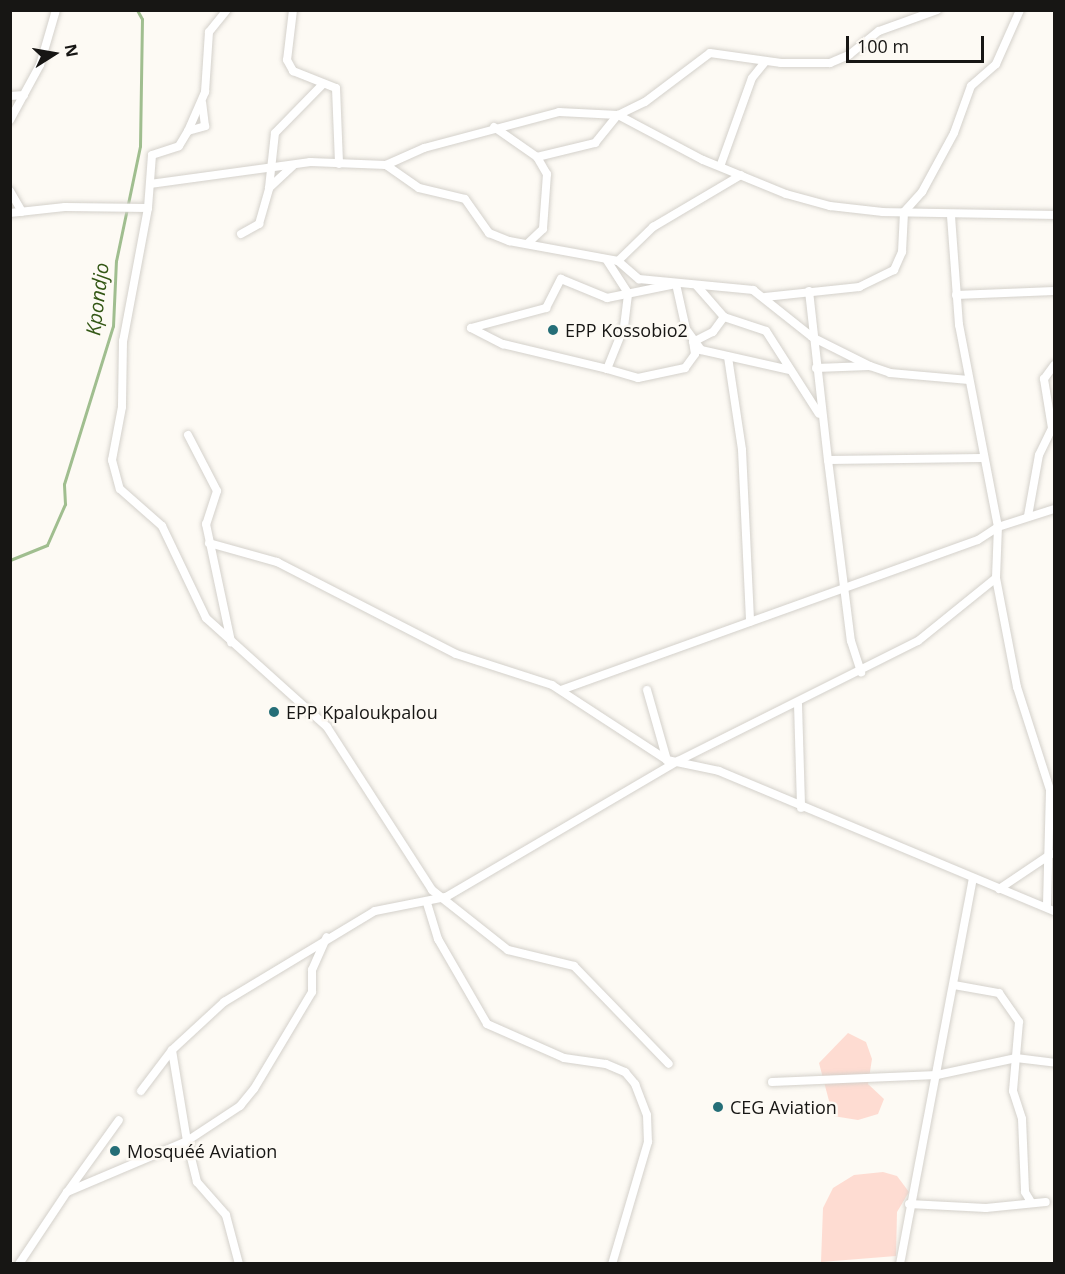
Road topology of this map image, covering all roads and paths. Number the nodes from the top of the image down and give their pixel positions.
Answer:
1 (56, 10) edge
2 (227, 10) edge
3 (292, 10) edge
4 (937, 10) edge
5 (1020, 10) edge
6 (765, 62) junction
7 (322, 85) junction
8 (24, 95) junction
9 (10, 96) edge
10 (202, 101) junction
11 (618, 116) junction
12 (10, 120) edge
13 (494, 127) junction
14 (188, 131) junction
15 (537, 157) junction
16 (339, 164) junction
17 (721, 164) junction
18 (294, 165) junction
19 (386, 165) junction
20 (269, 170) junction
21 (741, 175) junction
22 (150, 184) junction
23 (269, 188) junction
24 (10, 191) edge
25 (145, 208) junction
26 (22, 212) junction
27 (904, 212) junction
28 (10, 213) edge
29 (951, 215) junction
30 (1054, 215) edge
31 (241, 234) dead end
32 (528, 243) junction
33 (606, 259) junction
34 (618, 261) junction
35 (676, 284) junction
36 (697, 286) junction
37 (809, 291) junction
38 (1054, 291) edge
39 (627, 293) junction
40 (956, 295) junction
41 (765, 297) junction
42 (724, 316) junction
43 (812, 337) junction
44 (693, 342) junction
45 (728, 357) junction
46 (1054, 365) edge
47 (870, 366) junction
48 (816, 368) junction
49 (608, 369) junction
50 (790, 370) junction
51 (969, 380) junction
52 (820, 417) junction
53 (188, 435) dead end
54 (982, 458) junction
55 (828, 460) junction
56 (1054, 509) edge
57 (1028, 516) junction
58 (998, 527) junction
59 (209, 543) junction
60 (996, 578) junction
61 (844, 589) junction
62 (750, 622) junction
63 (232, 644) junction
64 (861, 672) junction
65 (561, 690) junction
66 (647, 690) dead end
67 (798, 704) junction
68 (667, 760) junction
69 (678, 761) junction
70 (801, 808) junction
71 (1051, 854) junction
72 (973, 879) junction
73 (1053, 882) edge
74 (999, 889) junction
75 (446, 897) junction
76 (427, 903) junction
77 (1051, 909) edge
78 (327, 937) junction
79 (954, 985) junction
80 (172, 1050) junction
81 (1016, 1058) junction
82 (669, 1064) dead end
83 (1054, 1064) edge
84 (937, 1076) junction
85 (771, 1082) dead end
86 (141, 1090) dead end
87 (118, 1120) dead end
88 (188, 1141) junction
89 (67, 1192) junction
90 (1031, 1202) junction
91 (1046, 1202) dead end
92 (909, 1204) junction
93 (19, 1263) edge
94 (239, 1263) edge
95 (612, 1263) edge
96 (900, 1263) edge

1 - 8 street
2 - 10 street
3 - 7 street
4 - 6 street
5 - 27 street
6 - 11 street
6 - 17 street
7 - 16 street
7 - 20 street
8 - 9 street
8 - 12 street
10 - 14 street
10 - 14 street
11 - 13 street
11 - 15 street
11 - 17 street
13 - 15 street
13 - 19 street
14 - 22 street
15 - 32 street
16 - 18 street
16 - 19 street
17 - 21 street
18 - 20 street
18 - 23 street
19 - 32 street
20 - 22 street
20 - 23 street
21 - 27 street
21 - 34 street
22 - 25 street
23 - 31 street
24 - 26 street
25 - 26 street
25 - 63 street
26 - 28 street
27 - 29 street
27 - 37 street
29 - 30 street
29 - 40 street
32 - 33 street
33 - 34 street
33 - 39 street
34 - 35 street
35 - 36 street
35 - 39 street
35 - 44 street
36 - 41 street
36 - 42 street
37 - 41 street
37 - 43 street
38 - 40 street
39 - 49 street
39 - 49 street
40 - 51 street
41 - 43 street
42 - 44 street
42 - 50 street
43 - 47 street
43 - 48 street
44 - 45 street
44 - 49 street
45 - 50 street
45 - 62 street
46 - 57 street
47 - 48 street
47 - 51 street
48 - 52 street
50 - 52 street
51 - 54 street
52 - 55 street
53 - 59 street
54 - 55 street
54 - 58 street
55 - 61 street
56 - 57 street
57 - 58 street
58 - 60 street
58 - 61 street
59 - 63 street
59 - 65 street
60 - 64 street
60 - 71 street
61 - 62 street
61 - 64 street
62 - 65 street
63 - 75 street
64 - 67 street
65 - 68 street
66 - 68 street
67 - 69 street
67 - 70 street
68 - 69 street
69 - 70 street
69 - 75 street
70 - 72 street
71 - 73 street
71 - 74 street
72 - 74 street
72 - 79 street
73 - 77 street
74 - 77 street
75 - 76 street
75 - 82 street
76 - 78 street
76 - 95 street
78 - 80 street
78 - 88 street
79 - 81 street
79 - 84 street
80 - 86 street
80 - 88 street
81 - 83 street
81 - 84 street
81 - 90 street
84 - 85 street
84 - 92 street
87 - 89 street
88 - 89 street
88 - 94 street
89 - 93 street
90 - 91 street
90 - 92 street
92 - 96 street

